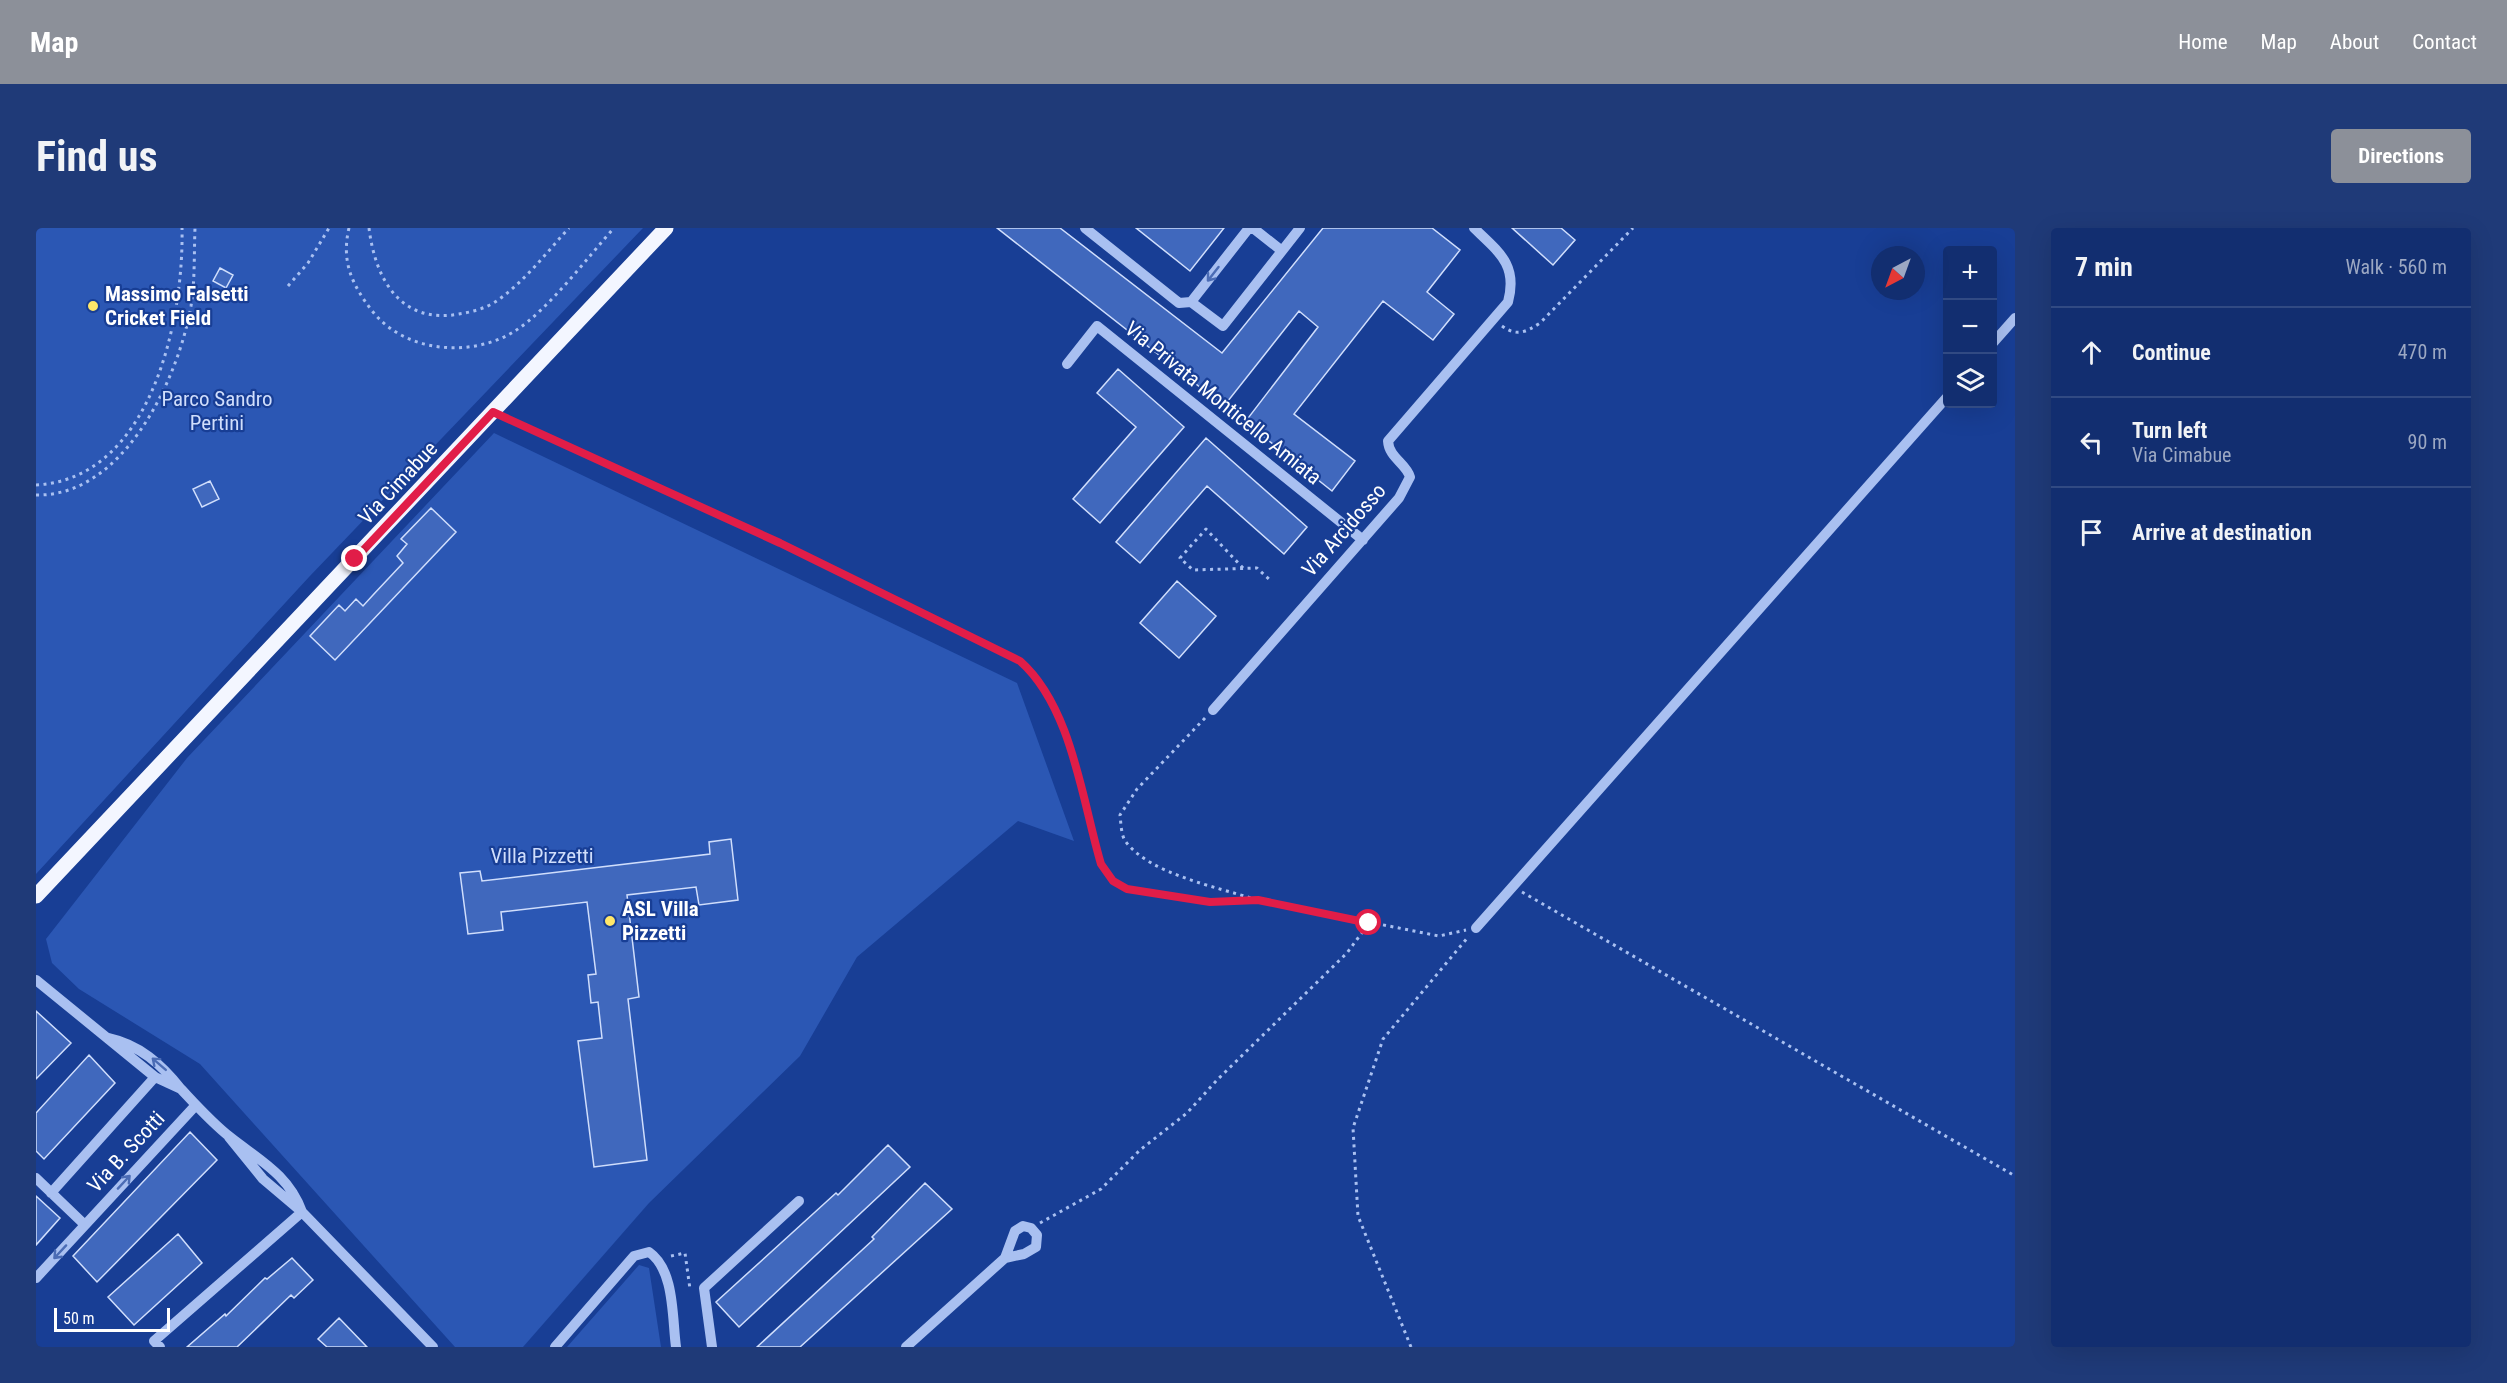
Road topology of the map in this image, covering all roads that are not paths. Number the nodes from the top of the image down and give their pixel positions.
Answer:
1 (666, 228) edge
2 (1085, 228) edge
3 (1251, 228) edge
4 (1300, 228) edge
5 (1474, 228) edge
6 (1282, 251) junction
7 (1191, 302) junction
8 (2015, 318) edge
9 (1997, 338) edge
10 (1067, 364) dead end
11 (1943, 401) edge
12 (1363, 540) junction
13 (1213, 710) road end
14 (36, 897) edge
15 (1476, 928) road end
16 (36, 980) edge
17 (108, 1038) junction
18 (155, 1077) junction
19 (181, 1089) junction
20 (196, 1105) junction
21 (229, 1137) junction
22 (275, 1171) junction
23 (36, 1178) edge
24 (263, 1179) junction
25 (51, 1193) junction
26 (799, 1201) dead end
27 (302, 1212) junction
28 (85, 1225) junction
29 (1005, 1258) junction
30 (36, 1278) edge
31 (157, 1344) edge
32 (433, 1347) edge
33 (555, 1347) edge
34 (676, 1347) edge
35 (712, 1347) edge
36 (906, 1347) edge

1 - 14 main road, Via Cimabue
2 - 7 street
3 - 6 street
3 -> 7 street
4 - 6 street
5 - 12 street, Via Arcidosso
6 - 7 street
8 - 9 street
10 - 12 street, Via Privata Monticello Amiata
11 - 15 street
12 - 13 street, Via Arcidosso
16 - 17 street
17 - 18 street
19 -> 17 street
18 - 19 street
18 - 25 street
19 - 20 street
20 - 21 street
28 -> 20 street, Via B. Scotti
21 - 22 street
21 - 24 street
22 - 24 street
22 - 27 street
23 - 25 street
24 - 27 street
25 - 28 street
26 - 35 street
27 - 31 street
27 - 32 street
28 -> 30 street, Via B. Scotti
29 - 29 street
29 - 36 street
33 - 34 street

